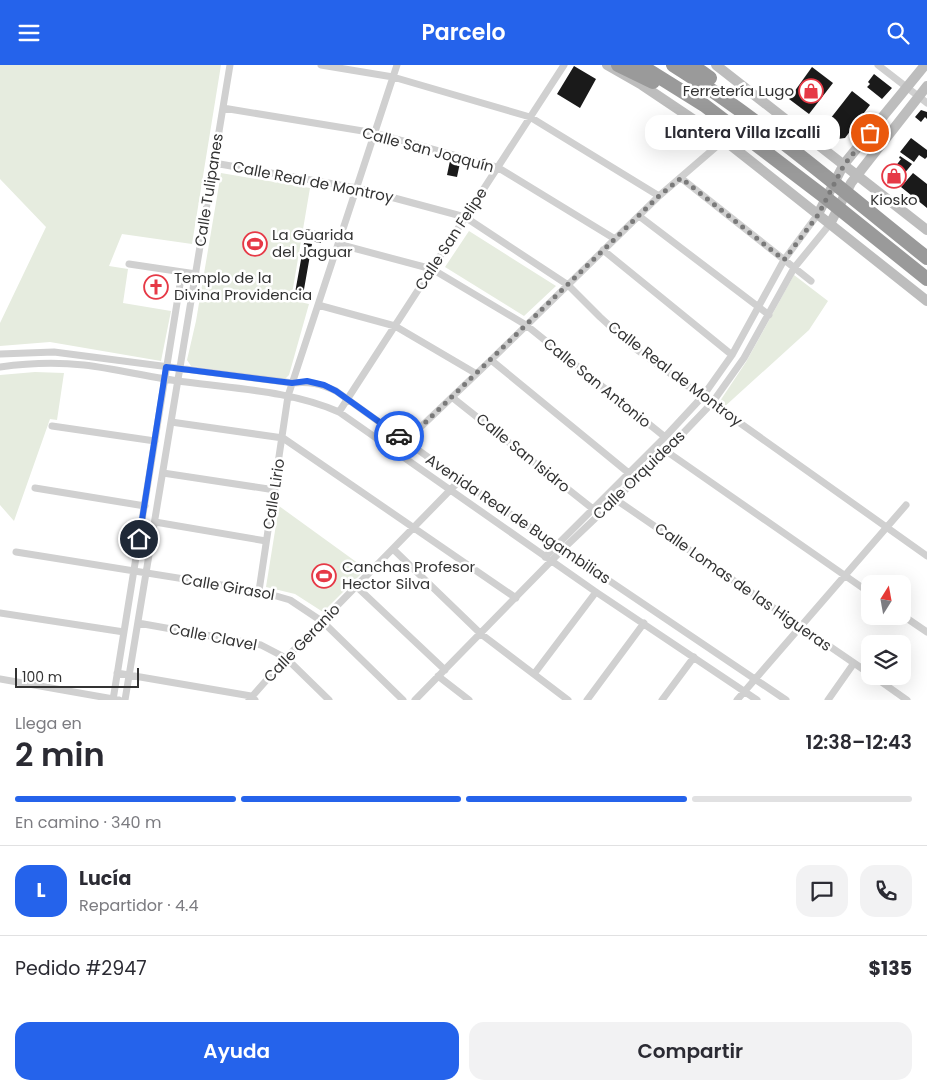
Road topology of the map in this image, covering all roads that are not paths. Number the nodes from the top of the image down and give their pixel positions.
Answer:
1 (230, 65) edge
2 (321, 65) edge
3 (397, 65) edge
4 (564, 65) edge
5 (607, 65) edge
6 (618, 65) edge
7 (640, 65) edge
8 (673, 65) edge
9 (692, 65) edge
10 (716, 65) edge
11 (878, 65) edge
12 (925, 65) edge
13 (393, 77) junction
14 (927, 86) edge
15 (907, 88) junction
16 (923, 100) edge
17 (704, 105) junction
18 (223, 108) junction
19 (530, 117) junction
20 (761, 127) junction
21 (375, 133) junction
22 (724, 140) junction
23 (214, 163) junction
24 (844, 165) junction
25 (497, 167) junction
26 (858, 175) junction
27 (681, 178) junction
28 (834, 183) junction
29 (357, 188) junction
30 (845, 191) junction
31 (659, 196) junction
32 (826, 198) junction
33 (838, 207) junction
34 (818, 215) junction
35 (639, 216) junction
36 (465, 217) junction
37 (830, 224) junction
38 (886, 225) junction
39 (927, 230) edge
40 (615, 239) junction
41 (877, 240) junction
42 (338, 244) junction
43 (927, 248) edge
44 (603, 251) junction
45 (927, 258) edge
46 (784, 260) junction
47 (129, 264) dead end
48 (794, 268) junction
49 (432, 269) junction
50 (182, 271) junction
51 (196, 273) junction
52 (927, 279) edge
53 (811, 281) dead end
54 (568, 285) junction
55 (927, 289) edge
56 (927, 301) edge
57 (318, 305) junction
58 (758, 308) junction
59 (768, 315) junction
60 (526, 325) junction
61 (395, 326) junction
62 (0, 354) edge
63 (80, 355) junction
64 (732, 355) junction
65 (491, 360) junction
66 (77, 364) junction
67 (0, 367) edge
68 (166, 367) junction
69 (180, 369) junction
70 (476, 373) junction
71 (164, 379) junction
72 (178, 381) junction
73 (292, 383) junction
74 (288, 396) junction
75 (703, 396) junction
76 (453, 397) junction
77 (347, 400) junction
78 (712, 403) junction
79 (339, 412) junction
80 (171, 422) junction
81 (52, 427) dead end
82 (665, 437) junction
83 (283, 438) junction
84 (155, 441) junction
85 (406, 441) junction
86 (666, 451) junction
87 (629, 472) junction
88 (163, 473) junction
89 (636, 479) junction
90 (460, 481) junction
91 (35, 487) dead end
92 (274, 490) junction
93 (450, 491) junction
94 (615, 499) junction
95 (906, 505) dead end
96 (145, 506) junction
97 (593, 509) junction
98 (154, 522) junction
99 (414, 527) junction
100 (886, 529) junction
101 (266, 541) junction
102 (555, 545) junction
103 (393, 549) junction
104 (562, 550) junction
105 (16, 552) dead end
106 (927, 556) edge
107 (545, 557) junction
108 (552, 562) junction
109 (134, 571) junction
110 (146, 573) junction
111 (845, 575) junction
112 (357, 587) junction
113 (861, 587) edge
114 (259, 591) junction
115 (596, 592) junction
116 (516, 598) junction
117 (0, 613) edge
118 (911, 621) edge
119 (323, 622) junction
120 (138, 623) junction
121 (644, 623) junction
122 (801, 627) junction
123 (124, 632) junction
124 (927, 632) edge
125 (481, 633) junction
126 (694, 657) junction
127 (286, 658) junction
128 (854, 663) junction
129 (861, 668) edge
130 (445, 670) junction
131 (117, 673) junction
132 (534, 674) junction
133 (129, 675) junction
134 (438, 677) junction
135 (0, 679) edge
136 (755, 679) junction
137 (885, 685) edge
138 (744, 691) junction
139 (252, 699) edge
140 (115, 700) edge
141 (125, 700) edge
142 (328, 700) edge
143 (403, 700) edge
144 (415, 700) edge
145 (469, 700) edge
146 (568, 700) edge
147 (586, 700) edge
148 (662, 700) edge
149 (738, 700) edge
150 (757, 700) edge
151 (786, 700) edge
152 (828, 700) edge
153 (907, 700) edge

1 - 18 street, Calle Tulipanes
2 - 13 street
3 - 13 street, Calle Lirio
4 - 19 street, Calle San Felipe
5 - 22 street
6 - 17 highway
7 - 17 highway
8 - 20 highway
9 - 20 highway
10 - 24 street
11 - 15 street
12 - 15 street
13 - 19 street
13 - 21 street, Calle Lirio
14 - 16 street
15 - 16 street
15 - 24 street
16 - 26 street
17 - 32 highway
18 - 21 street, Calle San Joaquín
18 - 23 street, Calle Tulipanes
19 - 25 street, Calle San Felipe
19 - 31 street
20 - 28 highway
21 - 25 street, Calle San Joaquín
21 - 29 street, Calle Lirio
22 - 27 street
22 - 34 street
23 - 29 street, Calle Real de Montroy
23 - 51 street, Calle Tulipanes
24 - 26 street
24 - 28 street
25 - 36 street, Calle San Felipe
25 - 40 street, Calle San Joaquín
26 - 30 street
26 - 39 street
27 - 31 street
27 - 46 street
28 - 30 highway
28 - 32 street
29 - 36 street, Calle Real de Montroy
29 - 42 street, Calle Lirio
30 - 33 street
30 - 38 highway
31 - 35 street
32 - 33 highway
32 - 34 street
33 - 37 street
33 - 41 highway
34 - 37 street
34 - 46 street, Calle Orquideas
35 - 40 street
35 - 58 street
36 - 49 street, Calle San Felipe
36 - 54 street, Calle Real de Montroy
37 - 48 street, Calle Orquideas
37 - 56 street
38 - 43 highway
38 - 45 highway
40 - 44 street
41 - 52 highway
41 - 55 highway
42 - 49 street, Calle San Antonio
42 - 57 street, Calle Lirio
44 - 54 street
44 - 64 street
46 - 48 street
46 - 58 street, Calle Orquideas
47 - 50 street
48 - 53 street
48 - 59 street, Calle Orquideas
49 - 60 street, Calle San Antonio
49 - 61 street, Calle San Felipe
50 - 51 street
50 - 68 street
51 - 69 street, Calle Tulipanes
54 - 60 street
54 - 75 street, Calle Real de Montroy
57 - 61 street
57 - 73 street, Calle Lirio
58 - 59 street
58 - 64 street, Calle Orquideas
59 - 78 street, Calle Orquideas
60 - 65 street
60 - 82 street, Calle San Antonio
61 - 70 street
61 - 77 street, Calle San Felipe
62 - 63 street, Avenida Real de Bugambilias
63 - 66 street
63 - 68 street, Avenida Real de Bugambilias
64 - 75 street, Calle Orquideas
65 - 70 street
65 - 87 street
66 - 67 street, Avenida Real de Bugambilias
66 - 71 street, Avenida Real de Bugambilias
68 - 69 street, Avenida Real de Bugambilias
68 - 71 street
69 - 72 street, Calle Tulipanes
69 - 73 street, Avenida Real de Bugambilias
70 - 76 street
71 - 72 street, Avenida Real de Bugambilias
71 - 84 street
72 - 74 street, Avenida Real de Bugambilias
72 - 80 street, Calle Tulipanes
73 - 74 street, Calle Lirio
73 - 77 street, Avenida Real de Bugambilias
74 - 79 street, Avenida Real de Bugambilias
74 - 83 street, Calle Lirio
75 - 78 street, Calle Real de Montroy
75 - 82 street, Calle Orquideas
76 - 85 street
76 - 97 street, Calle San Isidro
77 - 79 street, Calle San Felipe
77 - 85 street, Avenida Real de Bugambilias
78 - 86 street, Calle Orquideas
78 - 100 street, Calle Real de Montroy
79 - 93 street, Avenida Real de Bugambilias
80 - 83 street
80 - 88 street, Calle Tulipanes
81 - 84 street
82 - 87 street, Calle Orquideas
83 - 92 street, Calle Lirio
83 - 99 street
84 - 96 street
85 - 90 street, Avenida Real de Bugambilias
86 - 89 street, Calle Orquideas
86 - 111 street
87 - 89 street
87 - 97 street, Calle Orquideas
88 - 92 street
88 - 98 street, Calle Tulipanes
89 - 94 street, Calle Orquideas
90 - 93 street, Calle Geranio
90 - 102 street, Avenida Real de Bugambilias
91 - 96 street
92 - 101 street, Calle Lirio
93 - 99 street, Calle Geranio
93 - 107 street, Avenida Real de Bugambilias
94 - 104 street, Calle Orquideas
94 - 122 street, Calle Lomas de las Higueras
95 - 100 street
96 - 109 street
97 - 102 street, Calle Orquideas
98 - 101 street
98 - 110 street, Calle Tulipanes
99 - 103 street, Calle Geranio
99 - 116 street
100 - 106 street, Calle Real de Montroy
100 - 111 street
101 - 114 street, Calle Lirio
102 - 104 street, Avenida Real de Bugambilias
102 - 107 street, Calle Orquideas
103 - 112 street, Calle Geranio
103 - 125 street
104 - 108 street, Calle Orquideas
104 - 136 street, Avenida Real de Bugambilias
105 - 109 street, Calle Girasol
107 - 108 street, Avenida Real de Bugambilias
108 - 115 street, Avenida Real de Bugambilias
108 - 116 street, Calle Orquideas
109 - 110 street, Calle Girasol
109 - 123 street
110 - 114 street, Calle Girasol
110 - 120 street, Calle Tulipanes
111 - 113 street
111 - 122 street
112 - 119 street, Calle Geranio
112 - 130 street
114 - 119 street, Calle Girasol
115 - 121 street, Avenida Real de Bugambilias
115 - 132 street
116 - 125 street, Calle Orquideas
117 - 123 street
118 - 124 street
119 - 127 street, Calle Geranio
119 - 143 street, Calle Girasol
120 - 127 street, Calle Clavel
120 - 133 street, Calle Tulipanes
121 - 126 street, Avenida Real de Bugambilias
121 - 147 street
122 - 128 street, Calle Lomas de las Higueras
122 - 136 street
123 - 131 street
125 - 130 street, Calle Orquideas
125 - 132 street
126 - 138 street, Avenida Real de Bugambilias
126 - 148 street
127 - 139 street, Calle Geranio
127 - 142 street, Calle Clavel
128 - 129 street, Calle Lomas de las Higueras
128 - 152 street
130 - 134 street, Calle Orquideas
131 - 133 street
131 - 140 street
132 - 146 street
133 - 139 street
133 - 141 street, Calle Tulipanes
134 - 144 street, Calle Orquideas
134 - 145 street
135 - 140 street
136 - 138 street
136 - 151 street, Avenida Real de Bugambilias
137 - 153 street, Calle Lomas de las Higueras
138 - 149 street
138 - 150 street, Avenida Real de Bugambilias

